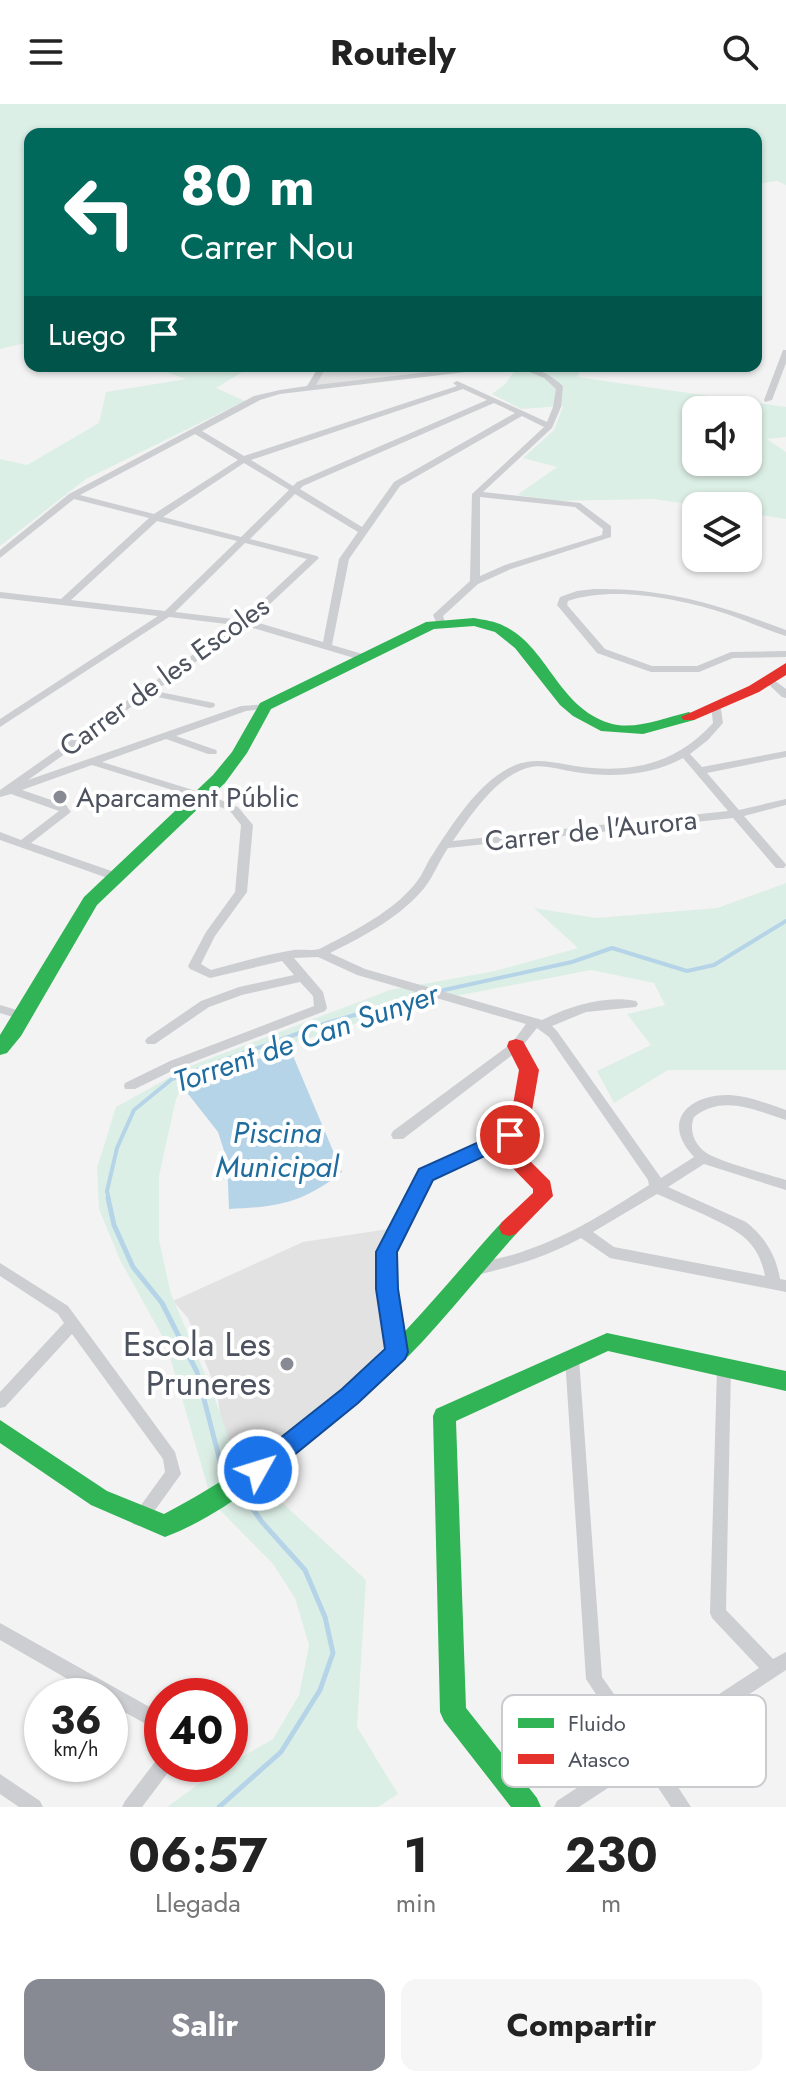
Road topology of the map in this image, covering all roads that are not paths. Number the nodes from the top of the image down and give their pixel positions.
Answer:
1 (786, 352) edge
2 (319, 372) edge
3 (454, 372) edge
4 (536, 372) edge
5 (438, 374) junction
6 (464, 386) junction
7 (310, 388) junction
8 (494, 400) junction
9 (768, 400) dead end
10 (522, 413) junction
11 (549, 426) junction
12 (196, 431) junction
13 (245, 459) junction
14 (293, 489) junction
15 (476, 494) junction
16 (72, 496) junction
17 (155, 518) junction
18 (363, 531) junction
19 (241, 540) junction
20 (0, 555) edge
21 (475, 582) junction
22 (4, 596) edge
23 (64, 602) junction
24 (0, 610) edge
25 (168, 614) junction
26 (440, 622) junction
27 (244, 623) junction
28 (786, 633) edge
29 (327, 645) junction
30 (786, 654) edge
31 (365, 658) junction
32 (786, 668) edge
33 (770, 680) junction
34 (146, 692) junction
35 (786, 695) edge
36 (210, 705) dead end
37 (716, 705) junction
38 (265, 706) junction
39 (0, 724) edge
40 (164, 735) junction
41 (212, 752) dead end
42 (684, 753) junction
43 (786, 754) edge
44 (95, 763) junction
45 (699, 771) junction
46 (4, 792) edge
47 (202, 796) junction
48 (786, 802) edge
49 (736, 814) junction
50 (0, 836) edge
51 (23, 844) junction
52 (446, 845) junction
53 (780, 865) dead end
54 (116, 877) junction
55 (320, 953) junction
56 (285, 956) junction
57 (302, 977) junction
58 (632, 1004) dead end
59 (0, 1009) edge
60 (23, 1016) junction
61 (537, 1025) junction
62 (151, 1041) dead end
63 (516, 1046) junction
64 (0, 1048) edge
65 (130, 1086) dead end
66 (786, 1115) edge
67 (398, 1135) dead end
68 (510, 1135) junction
69 (703, 1158) junction
70 (786, 1185) edge
71 (656, 1187) junction
72 (581, 1231) junction
73 (0, 1269) edge
74 (471, 1270) junction
75 (780, 1285) edge
76 (73, 1324) junction
77 (397, 1352) junction
78 (572, 1358) junction
79 (724, 1368) junction
80 (786, 1381) edge
81 (0, 1402) edge
82 (0, 1430) edge
83 (139, 1519) junction
84 (0, 1631) edge
85 (779, 1665) edge
86 (605, 1695) edge
87 (733, 1695) edge
88 (144, 1714) edge
89 (502, 1774) edge
90 (150, 1782) edge
91 (0, 1783) edge
92 (512, 1787) edge
93 (593, 1787) edge
94 (669, 1787) edge
95 (34, 1807) edge
96 (131, 1807) edge
97 (528, 1807) edge
98 (563, 1807) edge
99 (682, 1807) edge

1 - 9 street
2 - 7 street
3 - 5 street
4 - 11 street
5 - 6 street
5 - 7 street
6 - 8 street
6 - 13 street
7 - 12 street
8 - 10 street
8 - 14 street
10 - 11 street
10 - 18 street
11 - 15 street
12 - 13 street
12 - 16 street
13 - 14 street
13 - 17 street
14 - 18 street
14 - 19 street
15 - 21 street
15 - 21 street
16 - 17 street
16 - 20 street
17 - 19 street
17 - 23 street
18 - 29 street
19 - 25 street
19 - 27 street, Carrer de les Escoles
21 - 26 street
22 - 23 street
22 - 24 street
23 - 25 street
25 - 27 street
25 - 39 street
26 - 31 street
26 - 37 street
27 - 29 street
27 - 34 street, Carrer de les Escoles
28 - 30 street
29 - 31 street
31 - 38 street
32 - 33 street
33 - 35 street
33 - 37 street
34 - 36 street
34 - 46 street, Carrer de les Escoles
37 - 42 street
38 - 40 street
38 - 47 street
40 - 41 street
40 - 44 street
42 - 45 street
42 - 52 street
43 - 45 street
44 - 46 street
44 - 47 street
45 - 49 street
46 - 51 street
47 - 54 street
47 - 56 street
48 - 49 street, Carrer de l'Aurora
49 - 52 street, Carrer de l'Aurora
49 - 53 street
50 - 51 street
51 - 54 street
52 - 55 street
54 - 60 street
55 - 56 street
55 - 61 street
56 - 57 street
57 - 62 street
57 - 65 street
58 - 61 street
59 - 60 street
60 - 64 street
61 - 63 street
61 - 71 street
63 - 67 street
63 - 68 street
66 - 69 street
68 - 74 street
68 - 77 street
69 - 70 street
69 - 71 street
71 - 72 street
71 - 75 street
72 - 74 street
72 - 75 street
73 - 76 street
74 - 77 street
76 - 81 street
76 - 83 street
77 - 83 street
78 - 79 street
78 - 86 street
78 - 89 street
79 - 80 street
79 - 85 street
82 - 83 street
84 - 88 street
85 - 87 street
90 - 96 street
91 - 95 street
92 - 97 street
93 - 98 street
94 - 99 street

